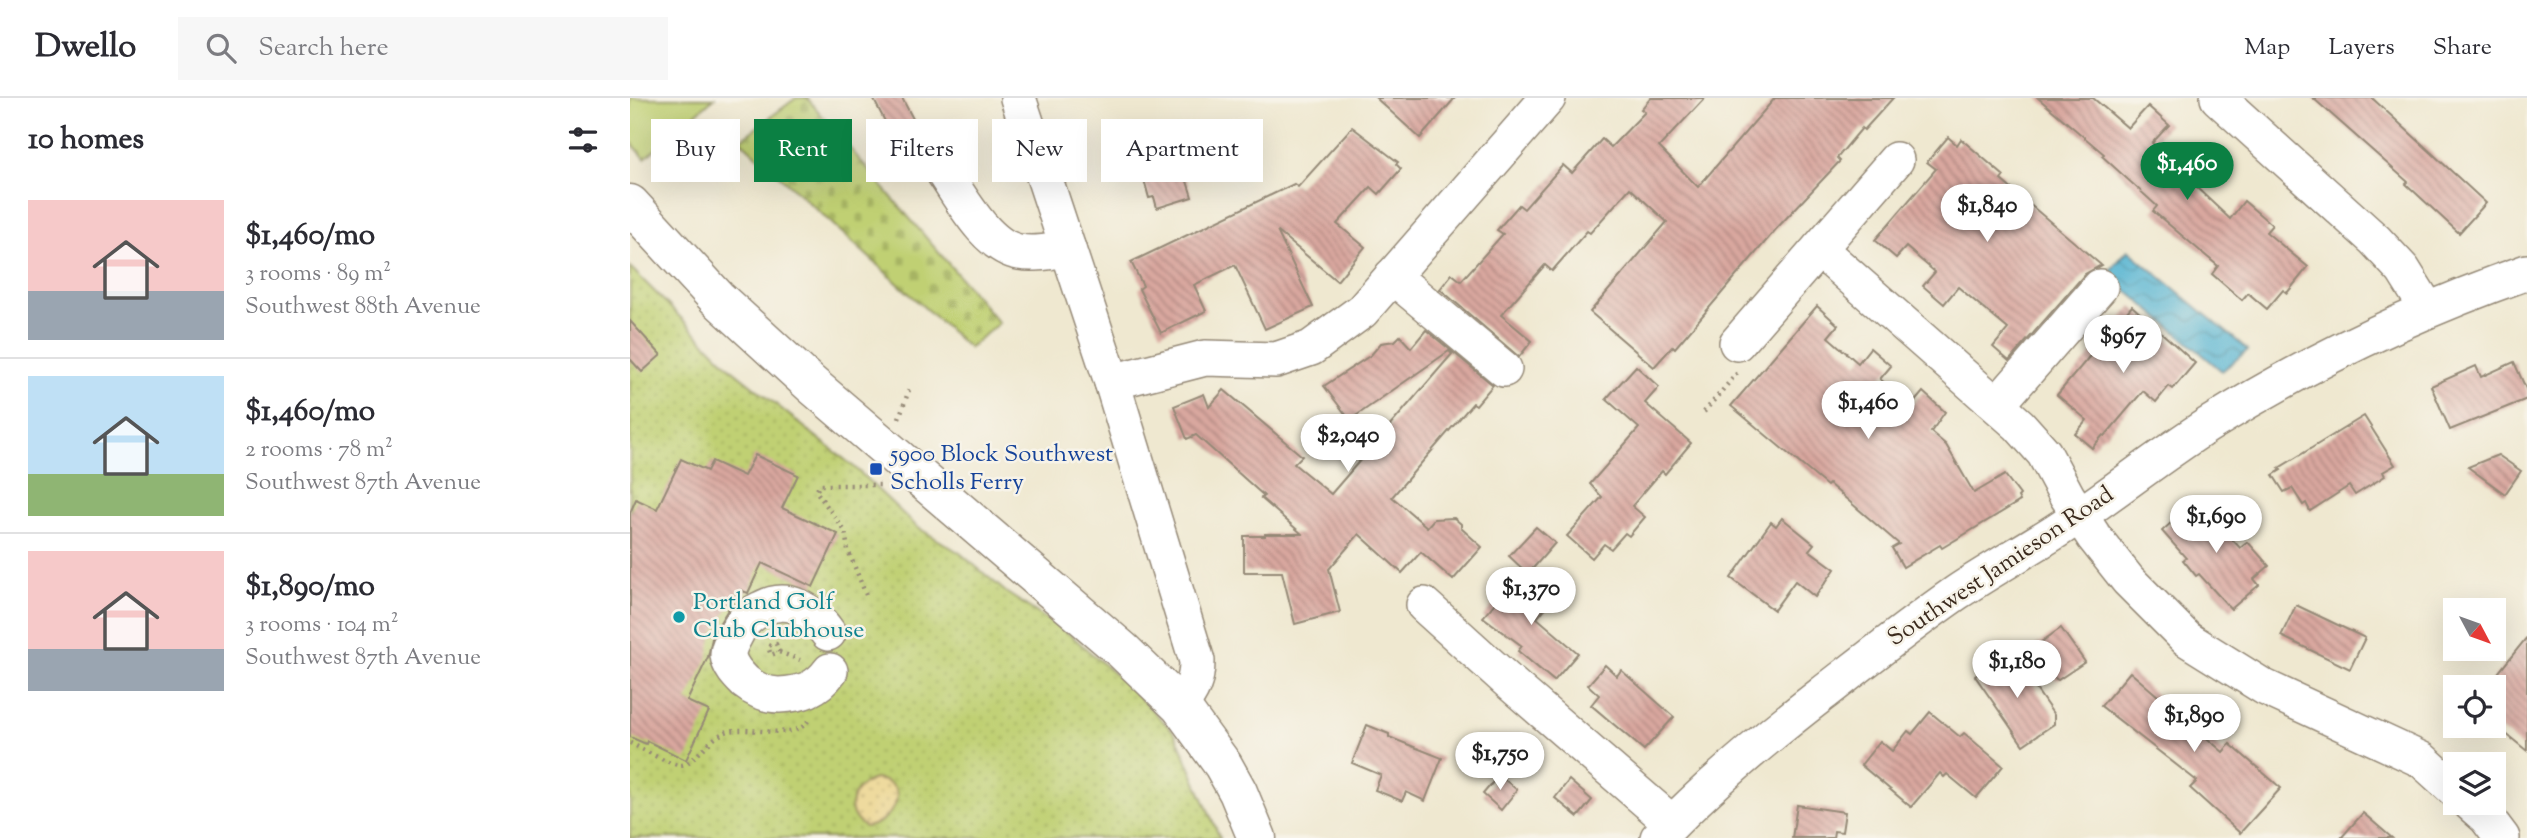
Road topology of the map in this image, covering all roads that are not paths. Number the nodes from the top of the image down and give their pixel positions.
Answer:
1 (1018, 98) edge
2 (1548, 98) edge
3 (2218, 98) edge
4 (1896, 160) dead end
5 (950, 182) edge
6 (630, 204) edge
7 (1068, 249) junction
8 (1819, 249) junction
9 (2527, 272) edge
10 (1392, 276) junction
11 (2100, 287) dead end
12 (2428, 310) junction
13 (1741, 354) road end
14 (1504, 369) dead end
15 (1112, 382) junction
16 (1997, 405) junction
17 (2080, 516) junction
18 (1424, 605) dead end
19 (828, 633) dead end
20 (821, 680) road end
21 (1181, 706) junction
22 (2443, 779) edge
23 (2484, 815) edge
24 (1665, 830) edge
25 (1257, 838) edge
26 (2502, 838) edge

1 - 7 street
2 - 10 street
3 - 12 street
4 - 8 street
5 - 7 street
6 - 21 main road
7 - 15 street
8 - 13 street
8 - 16 street
9 - 12 street, Southwest Jamieson Road
10 - 14 street
10 - 15 street
11 - 16 street
12 - 17 street, Southwest Jamieson Road
15 - 21 street
16 - 17 street
17 - 22 street
17 - 24 street, Southwest Jamieson Road
18 - 24 street
19 - 20 street
21 - 25 main road
23 - 26 street

